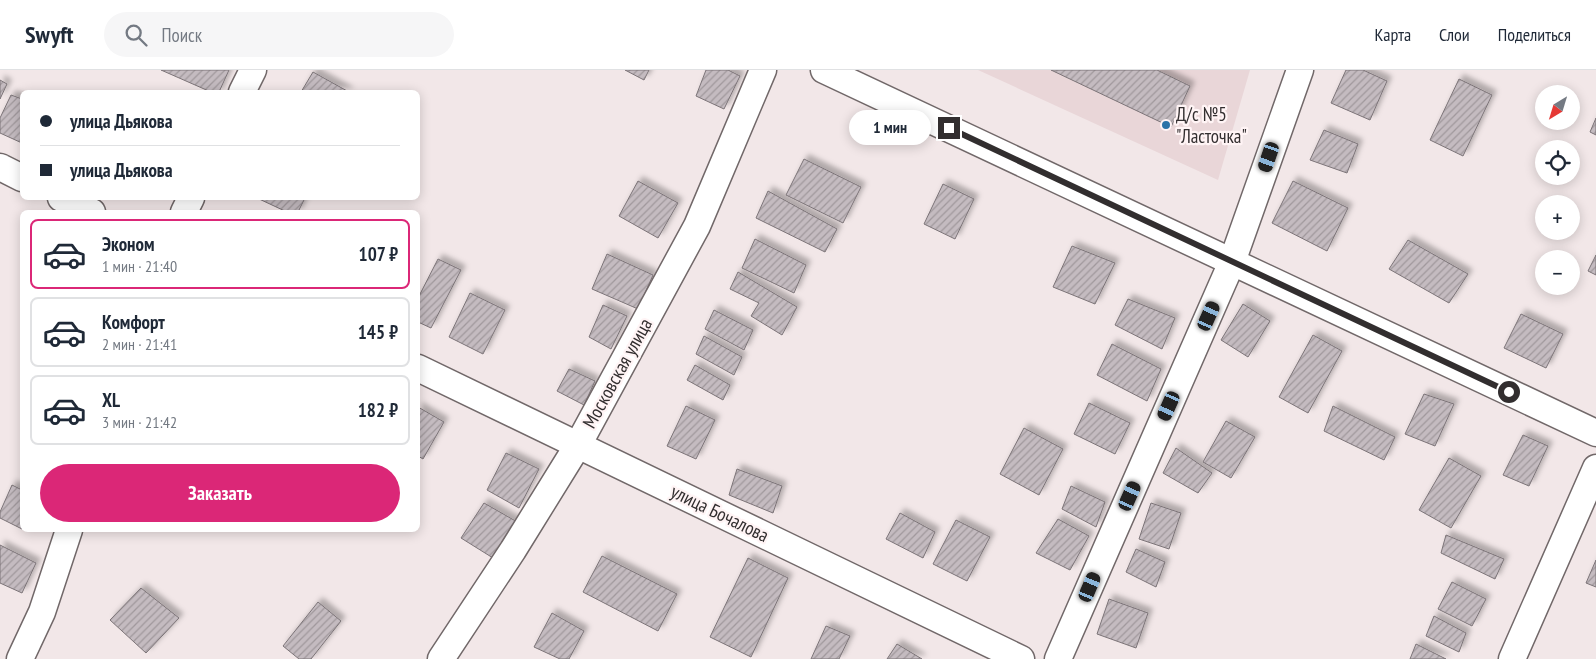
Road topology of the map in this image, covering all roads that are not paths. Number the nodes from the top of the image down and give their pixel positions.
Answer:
1 (253, 70) edge
2 (764, 70) edge
3 (824, 70) edge
4 (1300, 70) edge
5 (243, 90) edge
6 (0, 167) edge
7 (20, 177) edge
8 (65, 200) edge
9 (88, 210) edge
10 (1232, 262) junction
11 (420, 369) edge
12 (1596, 433) edge
13 (578, 445) junction
14 (1596, 468) edge
15 (67, 532) edge
16 (20, 659) edge
17 (441, 659) edge
18 (1022, 659) edge
19 (1058, 659) edge
20 (1512, 659) edge

1 - 5 street
2 - 13 street, Московская улица
3 - 10 street
4 - 10 street
6 - 7 street
8 - 9 street
10 - 12 street
10 - 19 street
11 - 13 street, улица Бочалова
13 - 17 street, Московская улица
13 - 18 street, улица Бочалова
14 - 20 street
15 - 16 street

